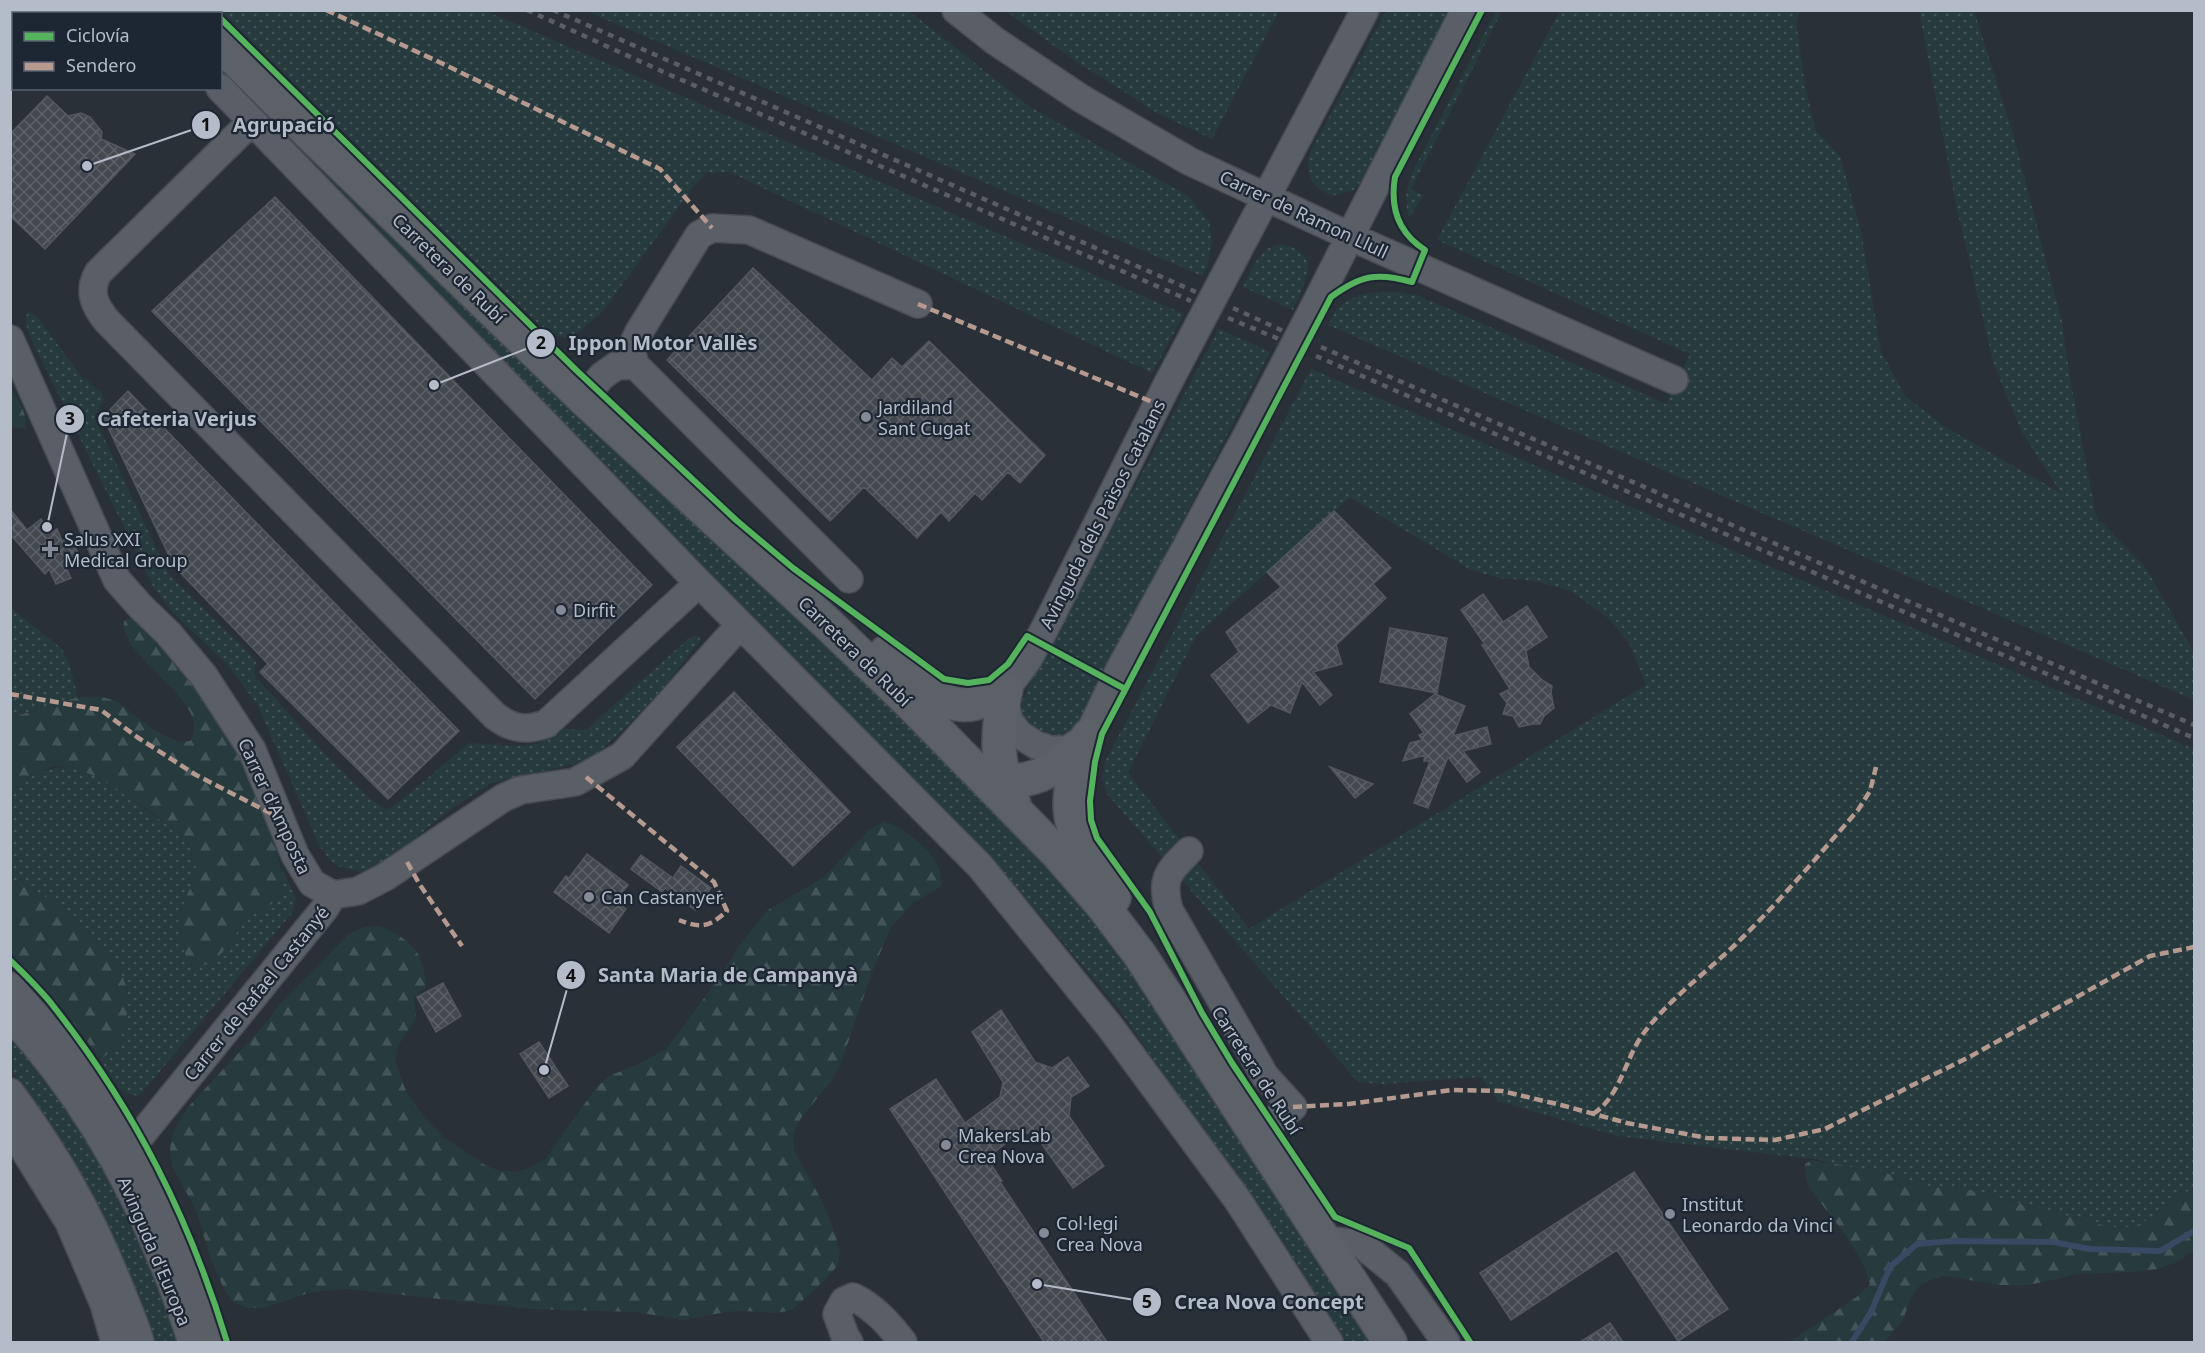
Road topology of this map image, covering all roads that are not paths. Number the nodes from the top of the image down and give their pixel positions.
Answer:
1 (956, 10) edge
2 (1365, 10) edge
3 (1465, 10) edge
4 (222, 46) edge
5 (222, 90) edge
6 (252, 121) junction
7 (1267, 198) junction
8 (1352, 236) junction
9 (918, 304) dead end
10 (10, 339) edge
11 (635, 365) junction
12 (1674, 380) dead end
13 (583, 398) junction
14 (849, 579) dead end
15 (699, 583) junction
16 (811, 608) junction
17 (740, 625) junction
18 (1006, 689) junction
19 (1089, 736) junction
20 (991, 776) junction
21 (1189, 851) dead end
22 (333, 895) junction
23 (1121, 929) junction
24 (10, 986) edge
25 (10, 1016) edge
26 (10, 1092) edge
27 (10, 1127) edge
28 (1255, 1133) junction
29 (133, 1145) junction
30 (1323, 1240) junction
31 (1321, 1335) edge
32 (115, 1342) edge
33 (140, 1342) edge
34 (192, 1342) edge
35 (213, 1342) edge
36 (849, 1342) edge
37 (903, 1342) edge
38 (1390, 1342) edge
39 (1446, 1342) edge

1 - 7 street, Carrer de Ramon Llull
2 - 7 street, Avinguda dels Països Catalans
3 - 8 street
4 - 13 main road, Carretera de Rubí
5 - 6 street, Carretera de Rubí
6 - 15 street, Carretera de Rubí
6 - 15 street
7 - 8 street, Carrer de Ramon Llull
7 - 18 street, Avinguda dels Països Catalans, bridge
8 - 12 street, Carrer de Ramon Llull
8 - 19 street, bridge
9 - 11 street
10 - 22 street, Carrer d'Amposta
11 - 13 street
11 - 14 street
13 - 16 main road, Carretera de Rubí
15 - 17 street, Carretera de Rubí
16 - 18 main road
16 - 20 main road, Carretera de Rubí
17 - 22 street, Carrer de Rafael Castanyé
17 - 31 street, Carretera de Rubí
18 - 19 street
18 - 20 main road
19 - 20 main road
19 - 23 main road
20 - 23 main road, Carretera de Rubí
21 - 28 street
22 - 29 street, Carrer de Rafael Castanyé
23 - 28 main road, Carretera de Rubí
24 - 29 street, Avinguda d'Europa
25 - 34 street, Avinguda d'Europa
26 - 33 street
27 - 32 street
28 - 30 main road, Carretera de Rubí
29 - 35 street, Avinguda d'Europa
30 - 38 main road, Carretera de Rubí
30 - 39 street
36 - 37 street

